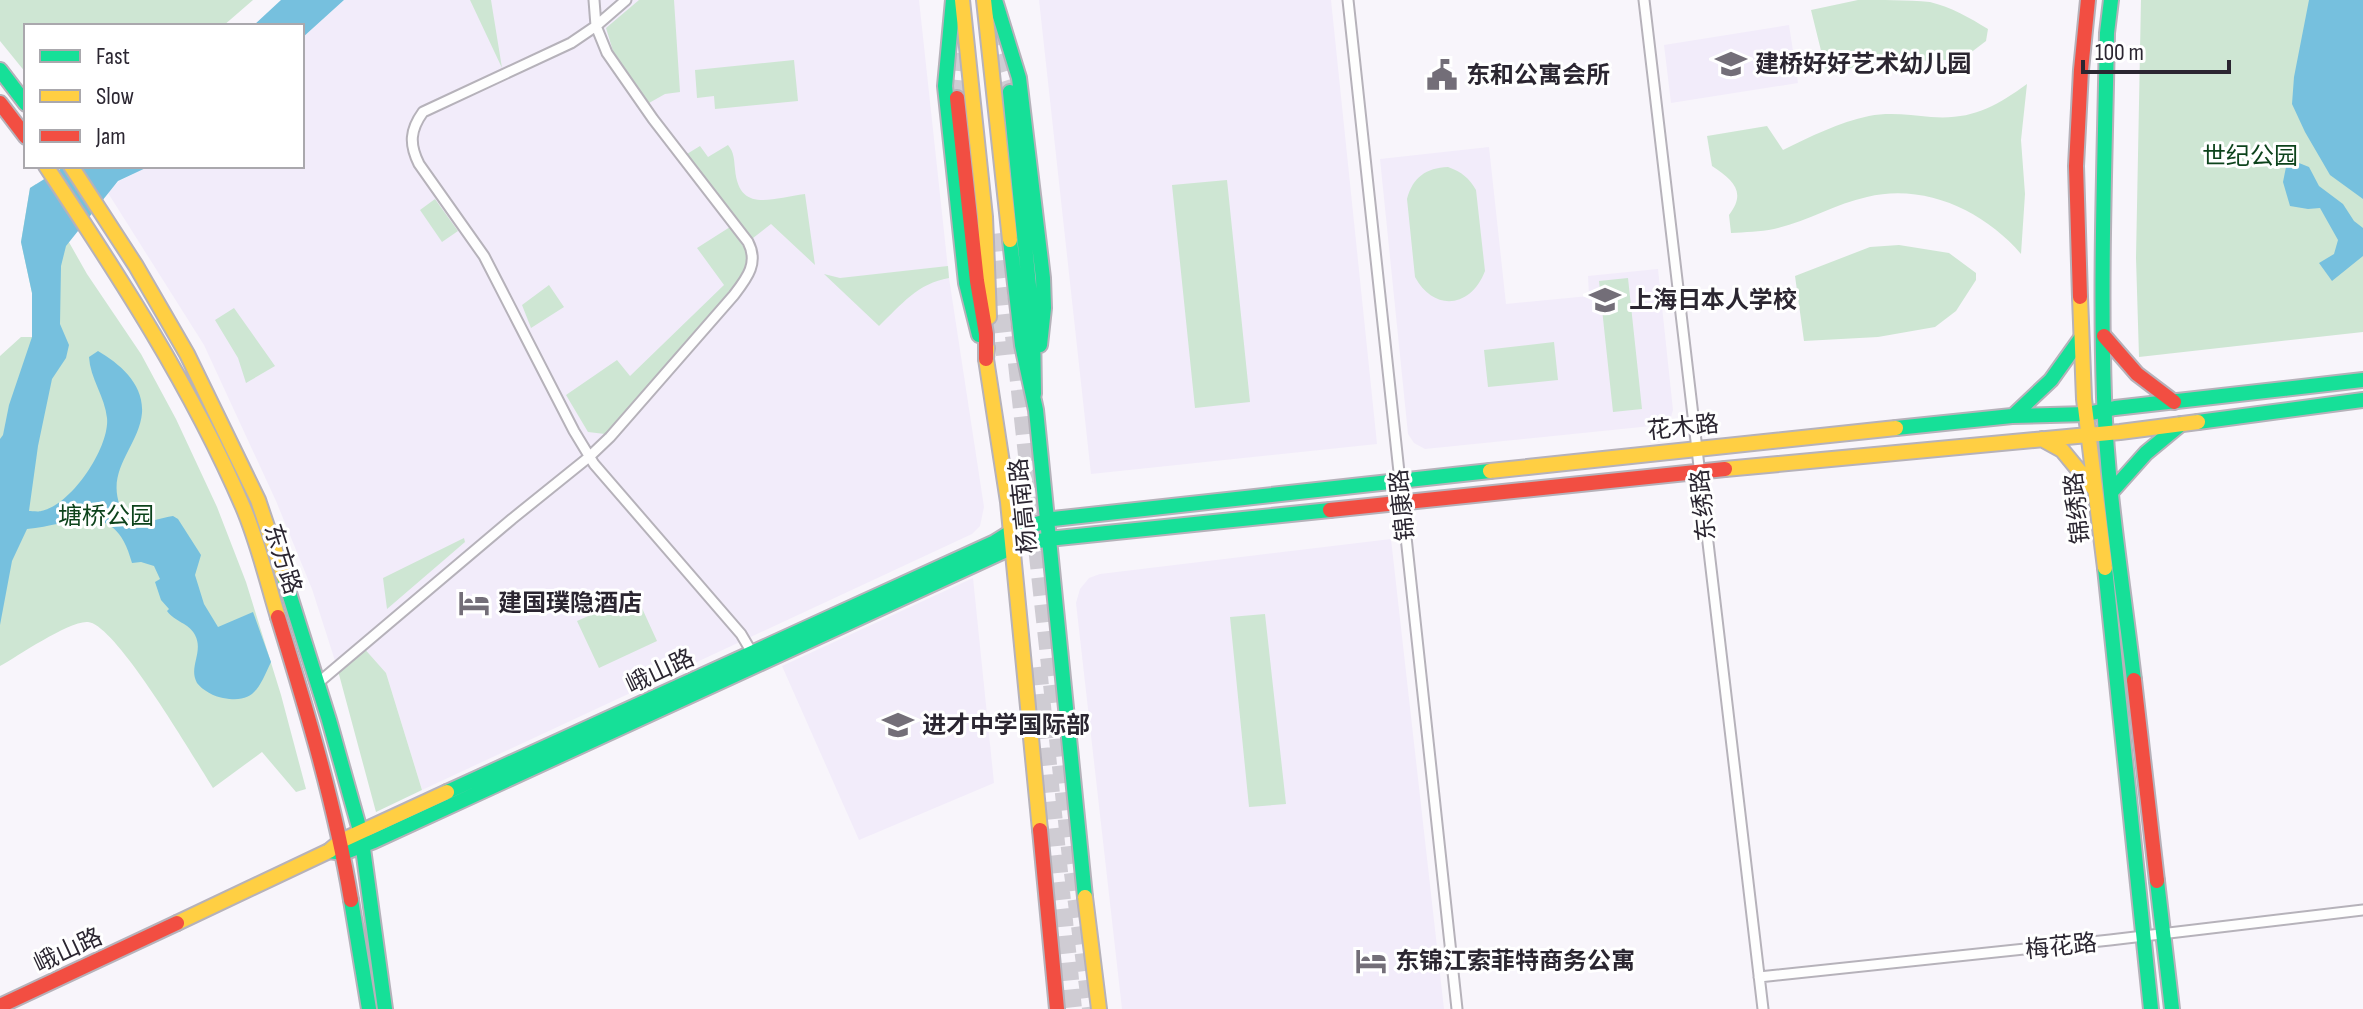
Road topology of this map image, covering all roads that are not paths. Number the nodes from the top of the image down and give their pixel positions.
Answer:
1 (594, 0) edge
2 (626, 0) edge
3 (953, 0) edge
4 (962, 0) edge
5 (984, 0) edge
6 (995, 0) edge
7 (1348, 0) edge
8 (1644, 0) edge
9 (2088, 0) edge
10 (2111, 0) edge
11 (596, 26) junction
12 (0, 70) edge
13 (1010, 92) tunnel mouth
14 (957, 98) tunnel mouth
15 (24, 101) edge
16 (0, 103) edge
17 (24, 134) edge
18 (47, 168) edge
19 (72, 168) edge
20 (2104, 336) junction
21 (2082, 338) junction
22 (986, 359) junction
23 (2363, 380) edge
24 (1034, 394) junction
25 (2363, 400) edge
26 (2174, 402) junction
27 (2105, 410) junction
28 (2087, 414) junction
29 (2012, 416) junction
30 (2182, 424) junction
31 (2108, 432) junction
32 (2089, 435) junction
33 (2042, 439) junction
34 (1696, 448) junction
35 (589, 457) junction
36 (1700, 471) junction
37 (1399, 481) junction
38 (2113, 490) junction
39 (2097, 492) junction
40 (1401, 502) junction
41 (1046, 521) junction
42 (1048, 539) junction
43 (1012, 540) junction
44 (755, 658) junction
45 (318, 683) junction
46 (362, 840) junction
47 (338, 849) junction
48 (2363, 910) edge
49 (2163, 934) junction
50 (2143, 936) junction
51 (1759, 977) junction
52 (0, 1006) edge
53 (369, 1009) edge
54 (385, 1009) edge
55 (1057, 1009) edge
56 (1099, 1009) edge
57 (1457, 1009) edge
58 (1763, 1009) edge
59 (2151, 1009) edge
60 (2172, 1009) edge

1 - 11 street
2 - 11 street
3 - 22 main road
4 - 22 main road, 杨高南路
5 - 24 main road, 杨高南路
6 - 24 main road
7 - 37 street, 锦康路
8 - 34 street, 东绣路
9 - 21 main road, 锦绣路
10 - 20 main road, 锦绣路
11 - 35 street
11 - 35 street
12 - 15 main road
13 - 24 main road
14 - 22 main road
16 - 17 main road
18 - 47 main road, 东方路
19 - 45 main road, 东方路
20 - 26 main road
20 - 27 main road, 锦绣路
21 - 28 main road, 锦绣路
21 - 29 main road
22 - 43 main road, 杨高南路
23 - 26 main road, 花木路
24 - 41 main road, 杨高南路
25 - 30 main road, 花木路
26 - 27 main road, 花木路
27 - 28 main road, 花木路
27 - 31 main road, 锦绣路
28 - 29 main road, 花木路
28 - 32 main road, 锦绣路
29 - 34 main road, 花木路
30 - 31 main road, 花木路
30 - 38 main road
31 - 32 main road, 花木路
31 - 38 main road, 锦绣路
32 - 33 main road, 花木路
32 - 39 main road, 锦绣路
33 - 36 main road, 花木路
33 - 39 main road
34 - 36 street, 东绣路
34 - 37 main road, 花木路
35 - 44 street
35 - 45 street
36 - 40 main road, 花木路
36 - 51 street, 东绣路
37 - 40 street, 锦康路
37 - 41 main road, 花木路
38 - 49 main road, 锦绣路
39 - 50 main road, 锦绣路
40 - 42 main road, 花木路
40 - 57 street, 锦康路
41 - 42 main road, 杨高南路
41 - 43 main road, 花木路
42 - 43 main road, 花木路
42 - 56 main road, 杨高南路
43 - 44 main road, 峨山路
43 - 55 main road, 杨高南路
44 - 46 main road, 峨山路
45 - 46 main road, 东方路
46 - 47 main road, 峨山路
46 - 54 main road, 东方路
47 - 52 main road, 峨山路
47 - 53 main road, 东方路
48 - 49 street, 梅花路
49 - 50 street, 梅花路
49 - 60 main road, 锦绣路
50 - 51 street, 梅花路
50 - 59 main road, 锦绣路
51 - 58 street, 东绣路

